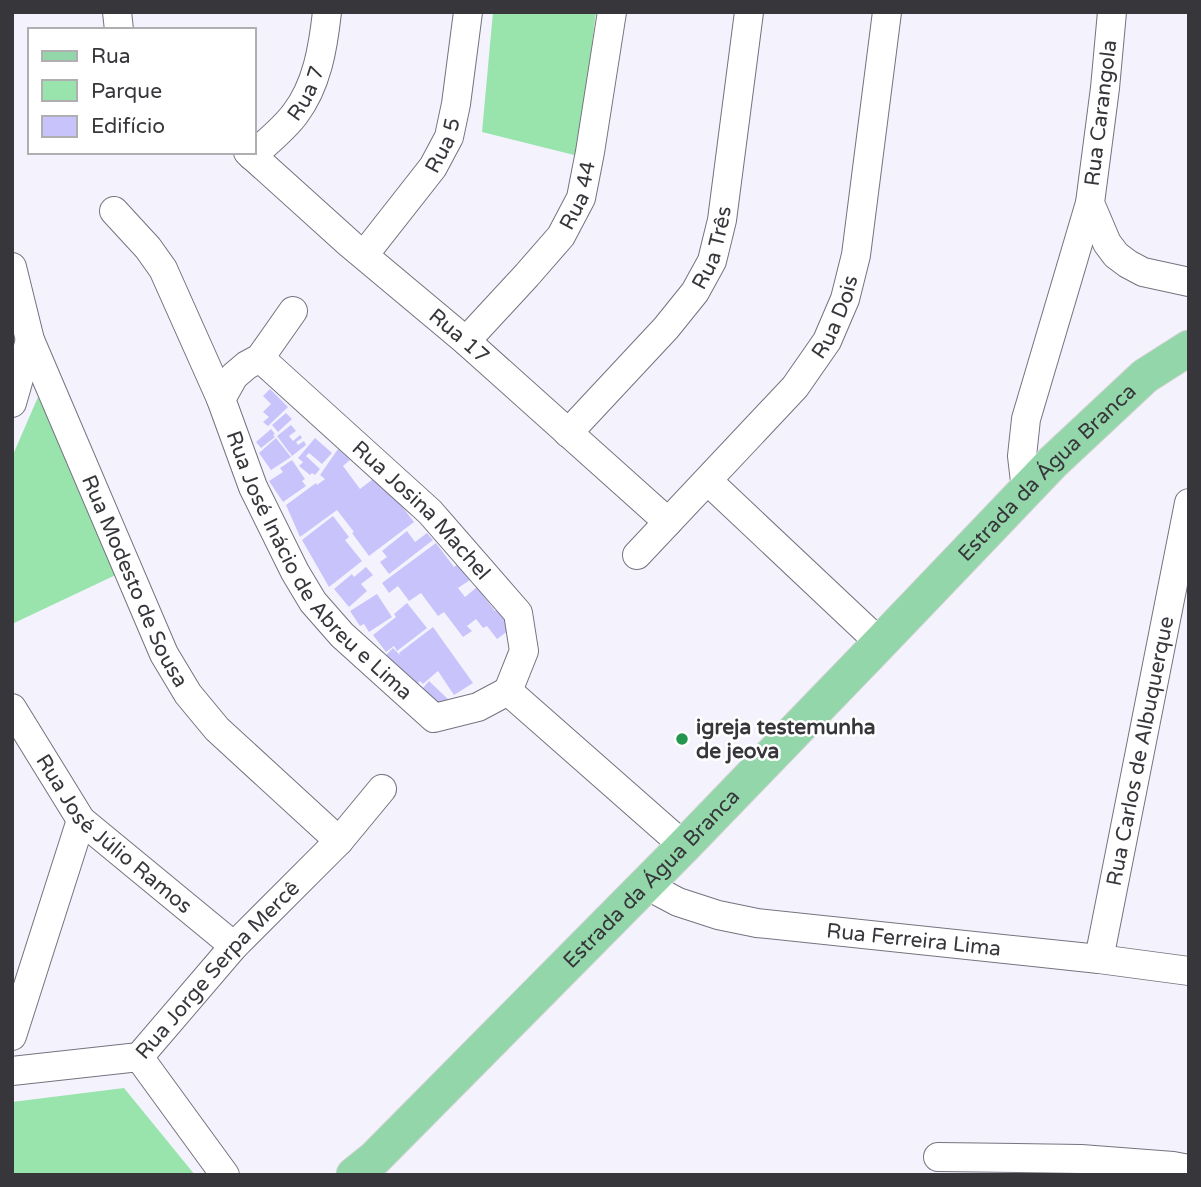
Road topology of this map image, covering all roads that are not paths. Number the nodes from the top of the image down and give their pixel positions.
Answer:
1 (327, 12) edge
2 (468, 12) edge
3 (612, 12) edge
4 (749, 12) edge
5 (887, 12) edge
6 (1112, 12) edge
7 (256, 149) edge
8 (250, 154) edge
9 (1090, 204) junction
10 (114, 211) dead end
11 (364, 255) junction
12 (12, 267) edge
13 (1189, 282) edge
14 (293, 311) dead end
15 (30, 340) junction
16 (466, 341) junction
17 (1189, 348) edge
18 (260, 358) junction
19 (221, 399) junction
20 (12, 403) edge
21 (568, 433) junction
22 (708, 481) junction
23 (1026, 490) junction
24 (1189, 503) edge
25 (668, 522) junction
26 (637, 555) dead end
27 (880, 643) junction
28 (508, 691) junction
29 (12, 708) edge
30 (382, 789) dead end
31 (81, 820) junction
32 (338, 841) junction
33 (684, 846) junction
34 (644, 884) junction
35 (234, 946) junction
36 (1098, 959) junction
37 (1189, 971) edge
38 (12, 1036) edge
39 (139, 1057) junction
40 (12, 1071) edge
41 (938, 1157) dead end
42 (999, 1166) edge
43 (371, 1169) edge
44 (1178, 1170) edge
45 (225, 1175) edge

1 - 7 street, Rua 7
2 - 11 street, Rua 5
3 - 16 street, Rua 44
4 - 21 street, Rua Três
5 - 22 street, Rua Dois
6 - 9 street, Rua Carangola
8 - 11 street, Rua 17
9 - 13 street, Rua Carangola
9 - 23 street
10 - 19 street, Rua José Inácio de Abreu e Lima
11 - 16 street, Rua 17
12 - 15 street, Rua Modesto de Sousa
14 - 18 street, Rua José Inácio de Abreu e Lima
15 - 20 street
15 - 32 street, Rua Modesto de Sousa
16 - 21 street, Rua 17
17 - 23 main road, Estrada da Água Branca
18 - 19 street, Rua José Inácio de Abreu e Lima
18 - 28 street, Rua Josina Machel
19 - 28 street, Rua José Inácio de Abreu e Lima
21 - 25 street, Rua 17
22 - 25 street, Rua Dois
22 - 27 street
23 - 27 main road, Estrada da Água Branca
24 - 36 street, Rua Carlos de Albuquerque
25 - 26 street, Rua Dois
27 - 33 main road, Estrada da Água Branca
28 - 33 street
29 - 31 street, Rua José Júlio Ramos
30 - 32 street, Rua Jorge Serpa Mercê
31 - 35 street, Rua José Júlio Ramos
31 - 38 street
32 - 35 street, Rua Jorge Serpa Mercê
33 - 34 main road, Estrada da Água Branca
34 - 36 street, Rua Ferreira Lima
34 - 43 main road, Estrada da Água Branca
35 - 39 street, Rua Jorge Serpa Mercê
36 - 37 street, Rua Ferreira Lima
39 - 40 street, Rua Jorge Serpa Mercê
39 - 45 street
41 - 42 street
42 - 44 street

